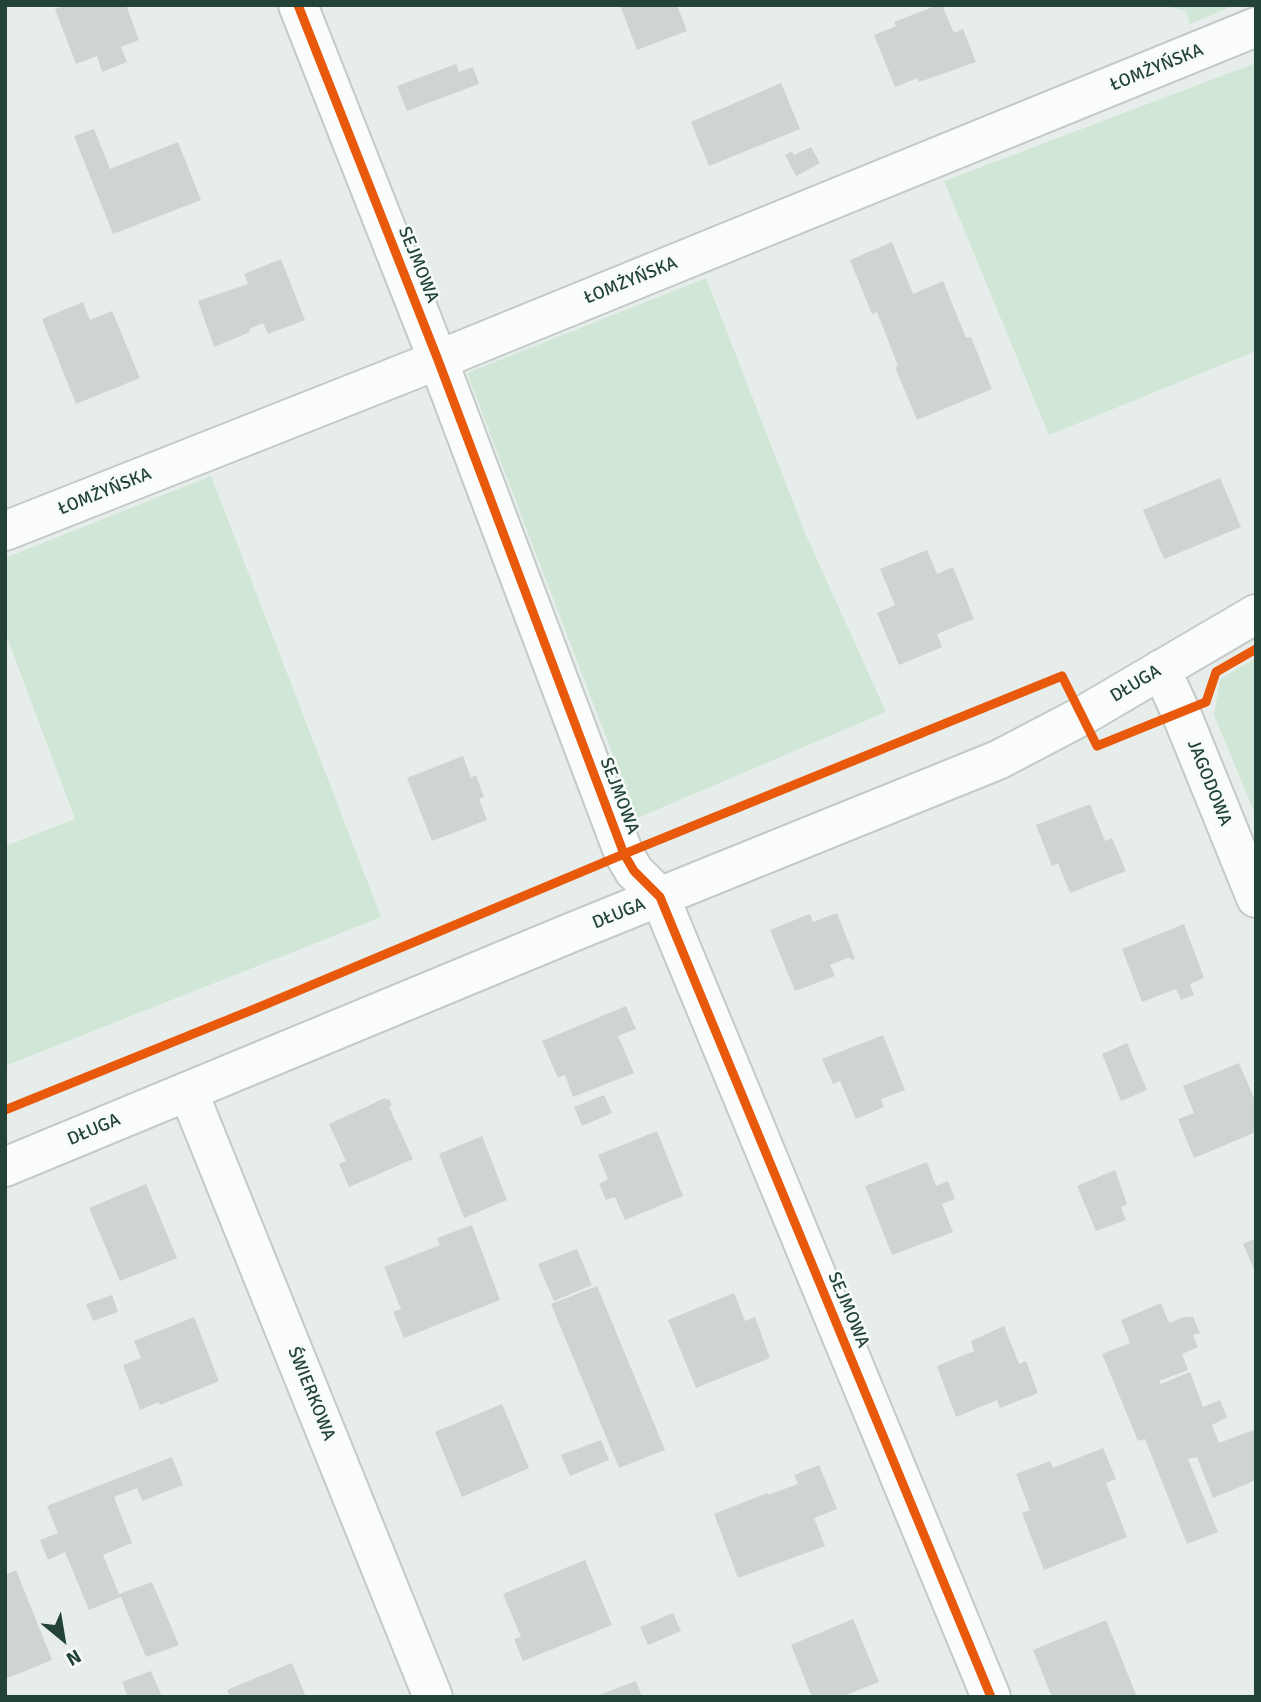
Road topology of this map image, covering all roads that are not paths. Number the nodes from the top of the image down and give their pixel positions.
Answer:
1 (298, 5) edge
2 (1256, 27) edge
3 (438, 360) junction
4 (5, 531) edge
5 (1256, 614) edge
6 (1161, 669) junction
7 (660, 897) junction
8 (1256, 898) edge
9 (188, 1091) junction
10 (5, 1167) edge
11 (433, 1697) edge
12 (991, 1697) edge

1 - 3 street, SEJMOWA
2 - 3 street, ŁOMŻYŃSKA
3 - 4 street, ŁOMŻYŃSKA
3 - 7 street, SEJMOWA
5 - 6 street, DŁUGA
6 - 7 street, DŁUGA
6 - 8 street, JAGODOWA
7 - 9 street, DŁUGA
7 - 12 street, SEJMOWA
9 - 10 street, DŁUGA
9 - 11 street, ŚWIERKOWA

